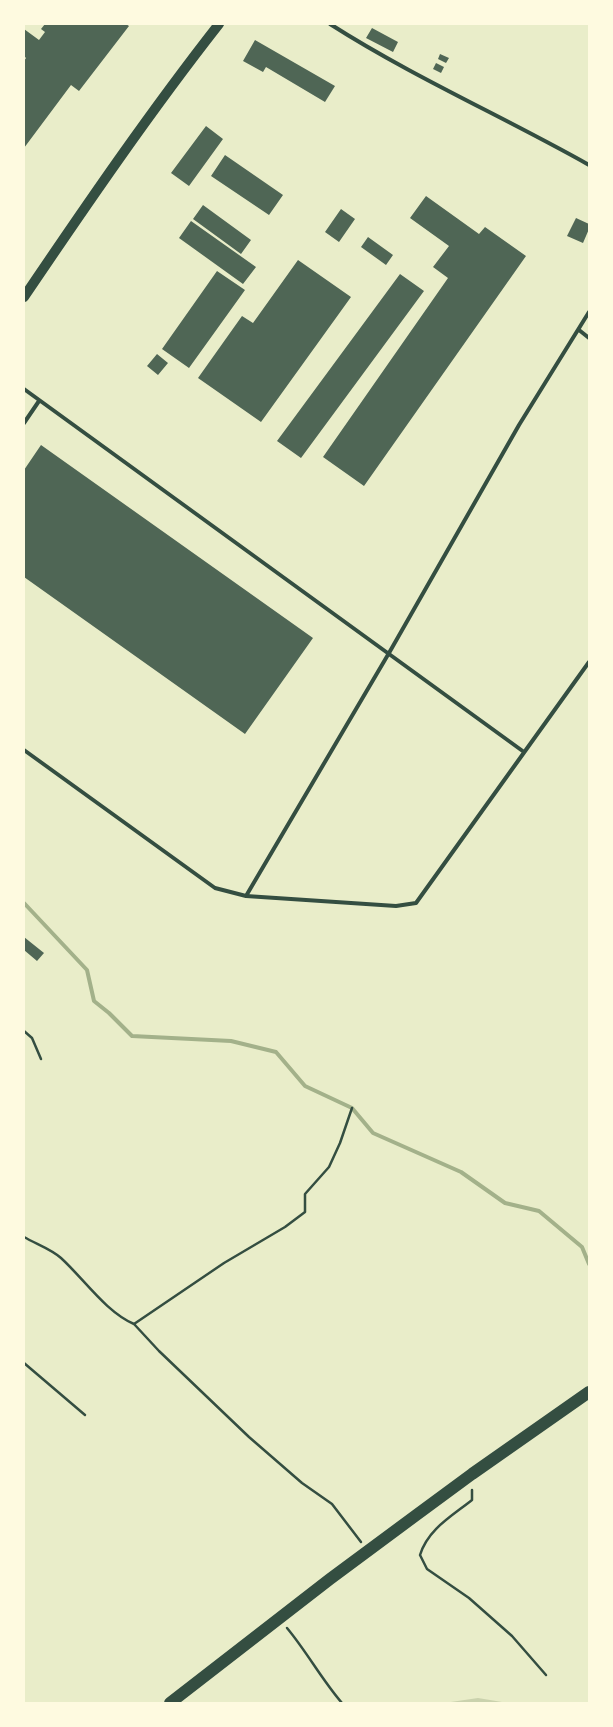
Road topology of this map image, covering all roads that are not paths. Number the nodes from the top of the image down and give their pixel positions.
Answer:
1 (219, 24) edge
2 (330, 24) edge
3 (589, 165) edge
4 (24, 297) edge
5 (589, 312) edge
6 (579, 330) junction
7 (589, 338) edge
8 (24, 389) edge
9 (39, 400) junction
10 (24, 423) edge
11 (389, 653) junction
12 (589, 662) edge
13 (24, 750) edge
14 (524, 752) junction
15 (246, 896) junction
16 (589, 1392) edge
17 (170, 1703) edge

1 - 4 main road
2 - 3 lane
5 - 6 lane
6 - 7 lane
6 - 11 lane
8 - 9 lane
9 - 10 lane
9 - 11 lane
11 - 14 lane
11 - 15 lane
12 - 14 lane
13 - 15 lane
14 - 15 lane
16 - 17 main road

